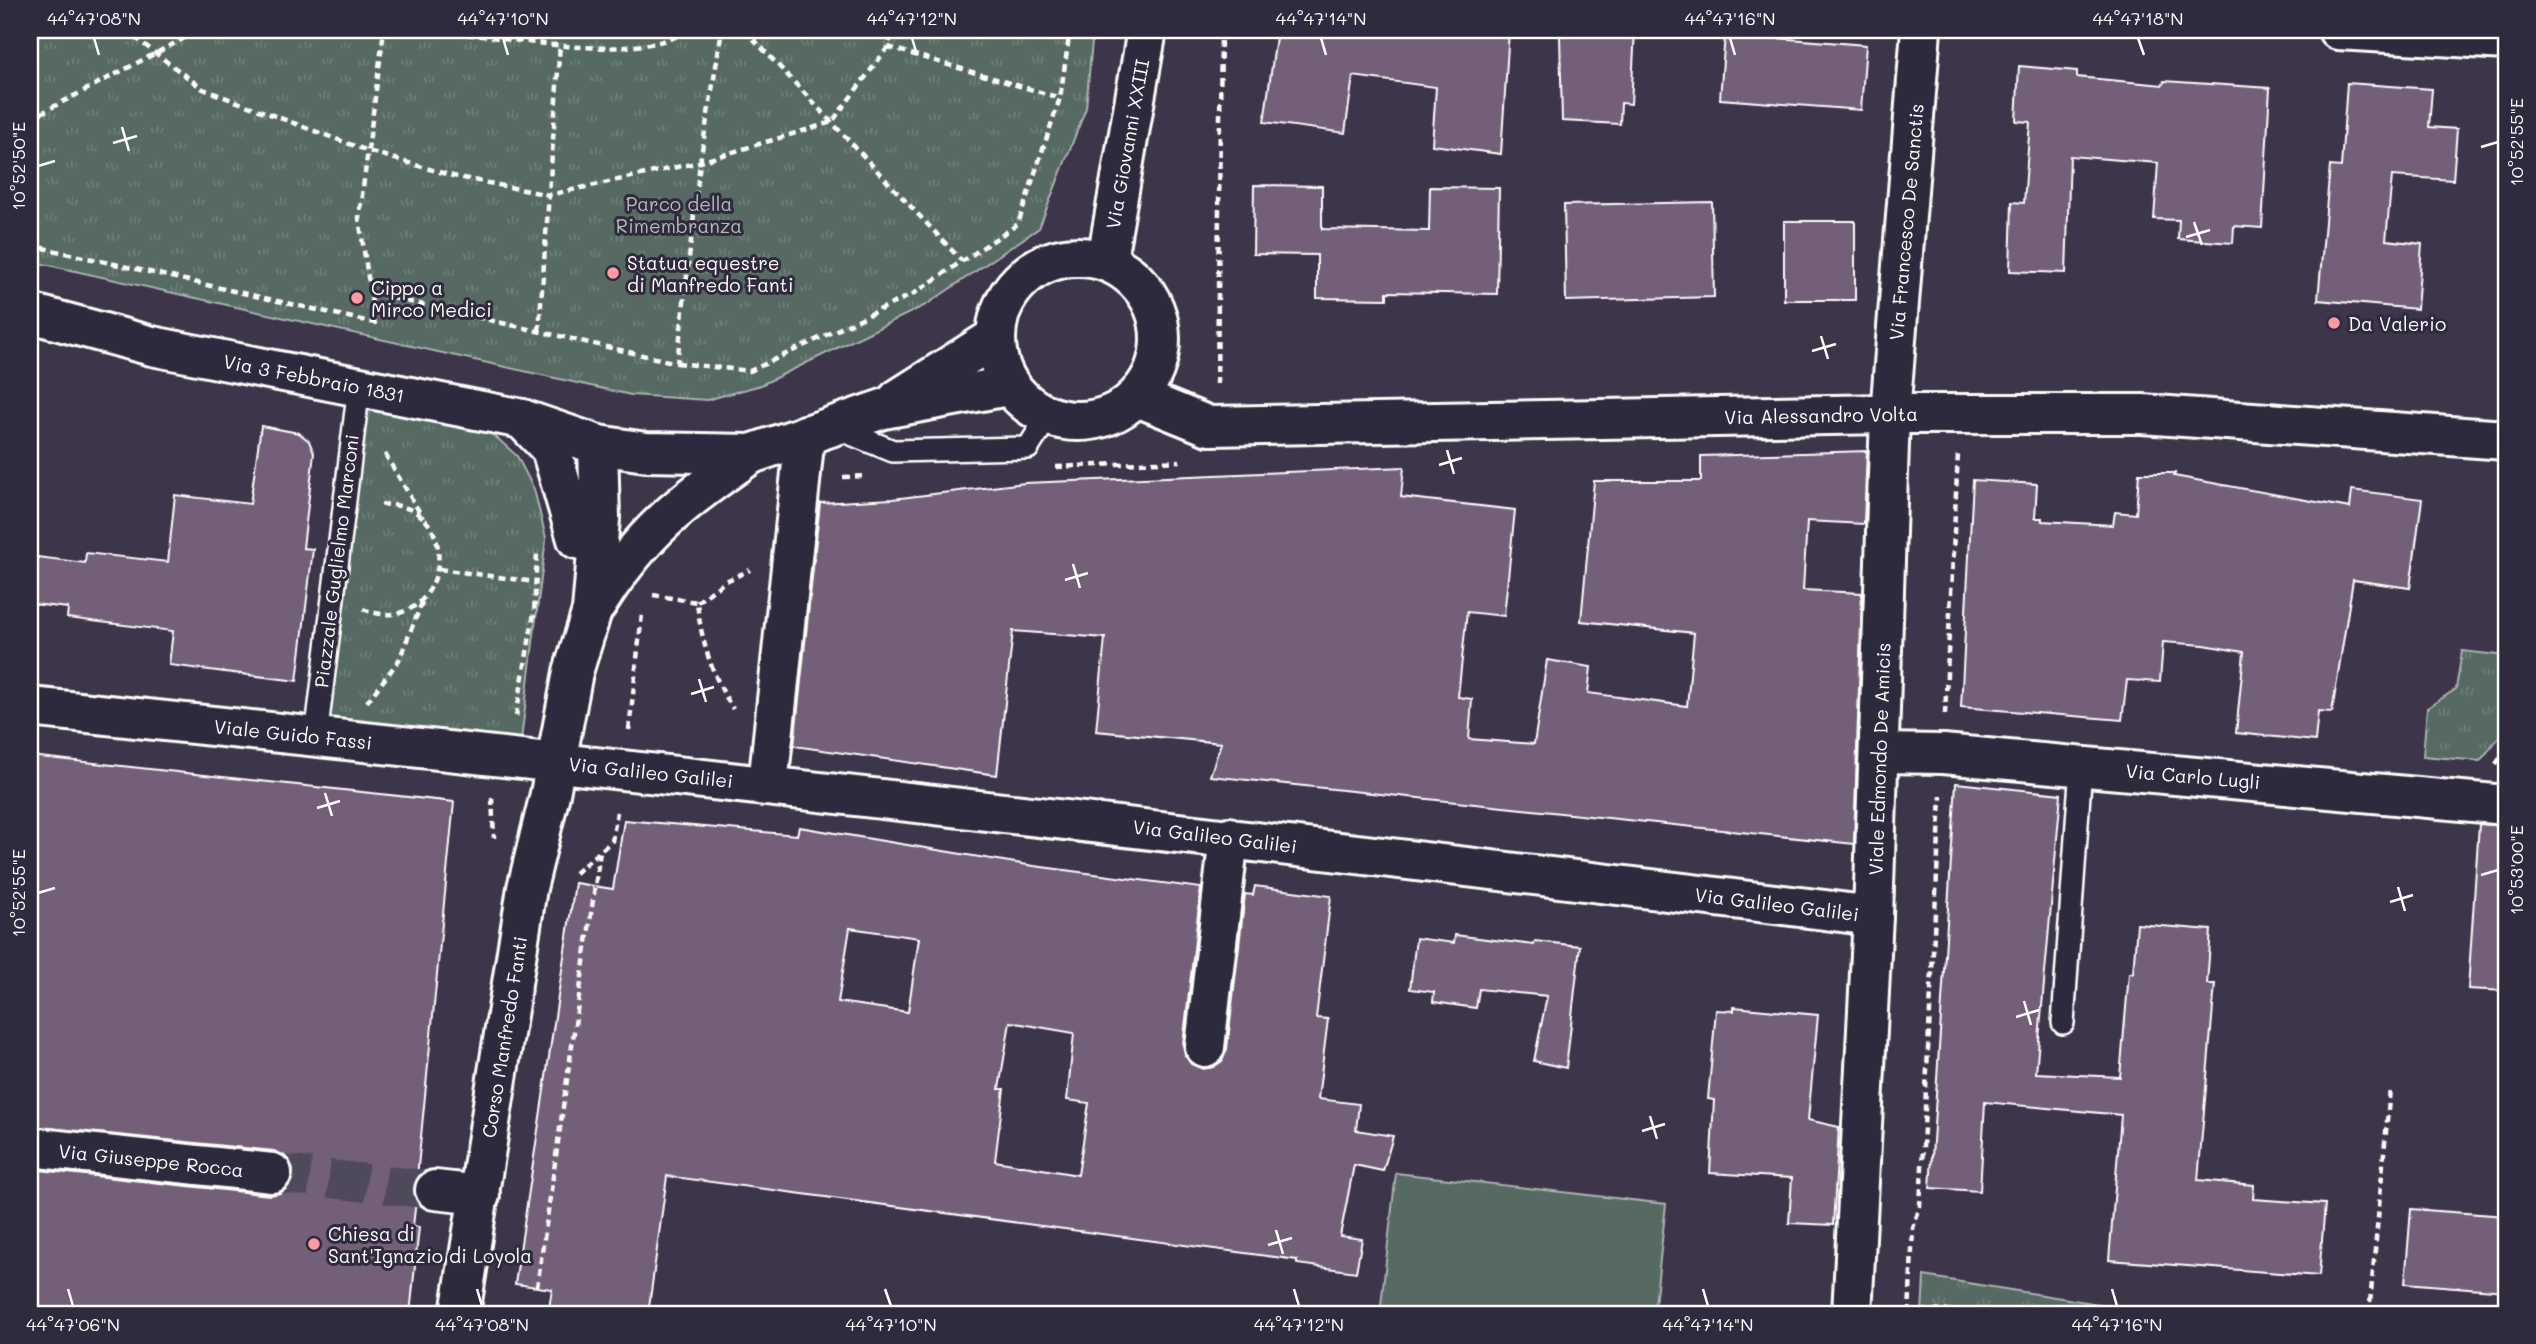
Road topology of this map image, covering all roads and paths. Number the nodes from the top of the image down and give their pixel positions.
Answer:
1 (125, 30) edge
2 (200, 30) edge
3 (384, 30) edge
4 (456, 30) edge
5 (690, 30) edge
6 (722, 30) edge
7 (745, 30) edge
8 (893, 30) edge
9 (1070, 30) edge
10 (1147, 30) edge
11 (1921, 30) edge
12 (2338, 30) edge
13 (2506, 40) edge
14 (560, 44) junction
15 (888, 47) junction
16 (154, 51) junction
17 (1060, 98) junction
18 (30, 118) edge
19 (832, 122) junction
20 (368, 151) junction
21 (700, 162) junction
22 (549, 195) junction
23 (30, 245) edge
24 (1107, 259) junction
25 (962, 261) junction
26 (371, 293) junction
27 (30, 313) edge
28 (539, 331) junction
29 (994, 338) junction
30 (677, 363) junction
31 (1008, 386) junction
32 (1140, 398) junction
33 (356, 400) junction
34 (883, 409) junction
35 (1890, 414) junction
36 (1959, 414) junction
37 (1047, 418) junction
38 (522, 419) junction
39 (819, 430) junction
40 (2506, 440) edge
41 (598, 444) junction
42 (751, 454) junction
43 (423, 519) junction
44 (340, 528) junction
45 (577, 539) junction
46 (537, 549) dead end
47 (792, 562) junction
48 (439, 569) junction
49 (334, 579) junction
50 (535, 582) junction
51 (644, 593) dead end
52 (423, 600) junction
53 (697, 602) junction
54 (592, 611) junction
55 (573, 672) junction
56 (30, 707) edge
57 (362, 708) dead end
58 (316, 737) junction
59 (772, 745) junction
60 (1880, 753) junction
61 (1943, 754) junction
62 (503, 755) junction
63 (555, 761) junction
64 (2081, 766) junction
65 (768, 785) junction
66 (2506, 805) edge
67 (1229, 837) junction
68 (600, 852) dead end
69 (1873, 916) junction
70 (2063, 1023) dead end
71 (1205, 1047) dead end
72 (2390, 1089) dead end
73 (30, 1147) edge
74 (272, 1173) tunnel mouth
75 (435, 1190) tunnel mouth
76 (480, 1195) junction
77 (537, 1287) dead end
78 (1909, 1312) edge
79 (460, 1314) edge
80 (1852, 1314) edge
81 (1996, 1314) edge
82 (2369, 1314) edge

1 - 16 path
2 - 16 path
3 - 20 path
4 - 14 path
5 - 14 path
6 - 21 path
7 - 19 path
8 - 15 path
9 - 17 path
10 - 24 street, Via Giovanni XXIII
11 - 35 street, Via Francesco De Sanctis
12 - 13 street
14 - 22 path
15 - 17 path
15 - 19 path
16 - 18 path
16 - 20 path
17 - 25 path
19 - 21 path
19 - 25 path
20 - 22 path
20 - 26 path
21 - 22 path
21 - 30 path
22 - 28 path
23 - 26 path
24 - 29 street
24 - 32 street
25 - 30 path
26 - 28 path
27 - 33 street, Via 3 Febbraio 1831
28 - 30 path
29 - 31 street
29 - 34 street
31 - 34 street
31 - 37 street
32 - 35 street, Via Alessandro Volta
32 - 37 street
33 - 38 street, Via 3 Febbraio 1831
33 - 43 path
33 - 44 lane, Piazzale Guglielmo Marconi
34 - 39 street
35 - 36 street, Via Alessandro Volta
35 - 60 street, Viale Edmondo De Amicis
36 - 40 street, Via Alessandro Volta
36 - 61 path
37 - 39 lane
38 - 41 street, Via 3 Febbraio 1831
38 - 45 street
39 - 42 street
39 - 47 street
41 - 42 street
41 - 45 street
41 - 54 street
42 - 54 street
43 - 44 path
43 - 48 path
44 - 49 lane, Piazzale Guglielmo Marconi
45 - 55 street
46 - 50 path
47 - 53 path
47 - 59 street
48 - 50 path
48 - 52 path
49 - 52 path
49 - 58 lane, Piazzale Guglielmo Marconi
50 - 62 path
51 - 53 path
52 - 57 path
53 - 59 path
54 - 55 street
55 - 63 street, Corso Manfredo Fanti
56 - 58 street, Viale Guido Fassi
58 - 62 street, Viale Guido Fassi
59 - 65 street
60 - 61 street, Via Carlo Lugli
60 - 69 street, Viale Edmondo De Amicis
61 - 64 street, Via Carlo Lugli
61 - 78 path
62 - 63 street, Viale Guido Fassi
63 - 65 street, Via Galileo Galilei
63 - 76 street, Corso Manfredo Fanti
64 - 66 street, Via Carlo Lugli
64 - 70 lane
65 - 67 street, Via Galileo Galilei
67 - 69 street, Via Galileo Galilei
67 - 71 street
68 - 77 path
69 - 80 street, Viale Edmondo De Amicis
72 - 82 path
73 - 74 street, Via Giuseppe Rocca
75 - 76 street
76 - 79 street, Corso Manfredo Fanti
78 - 81 path

